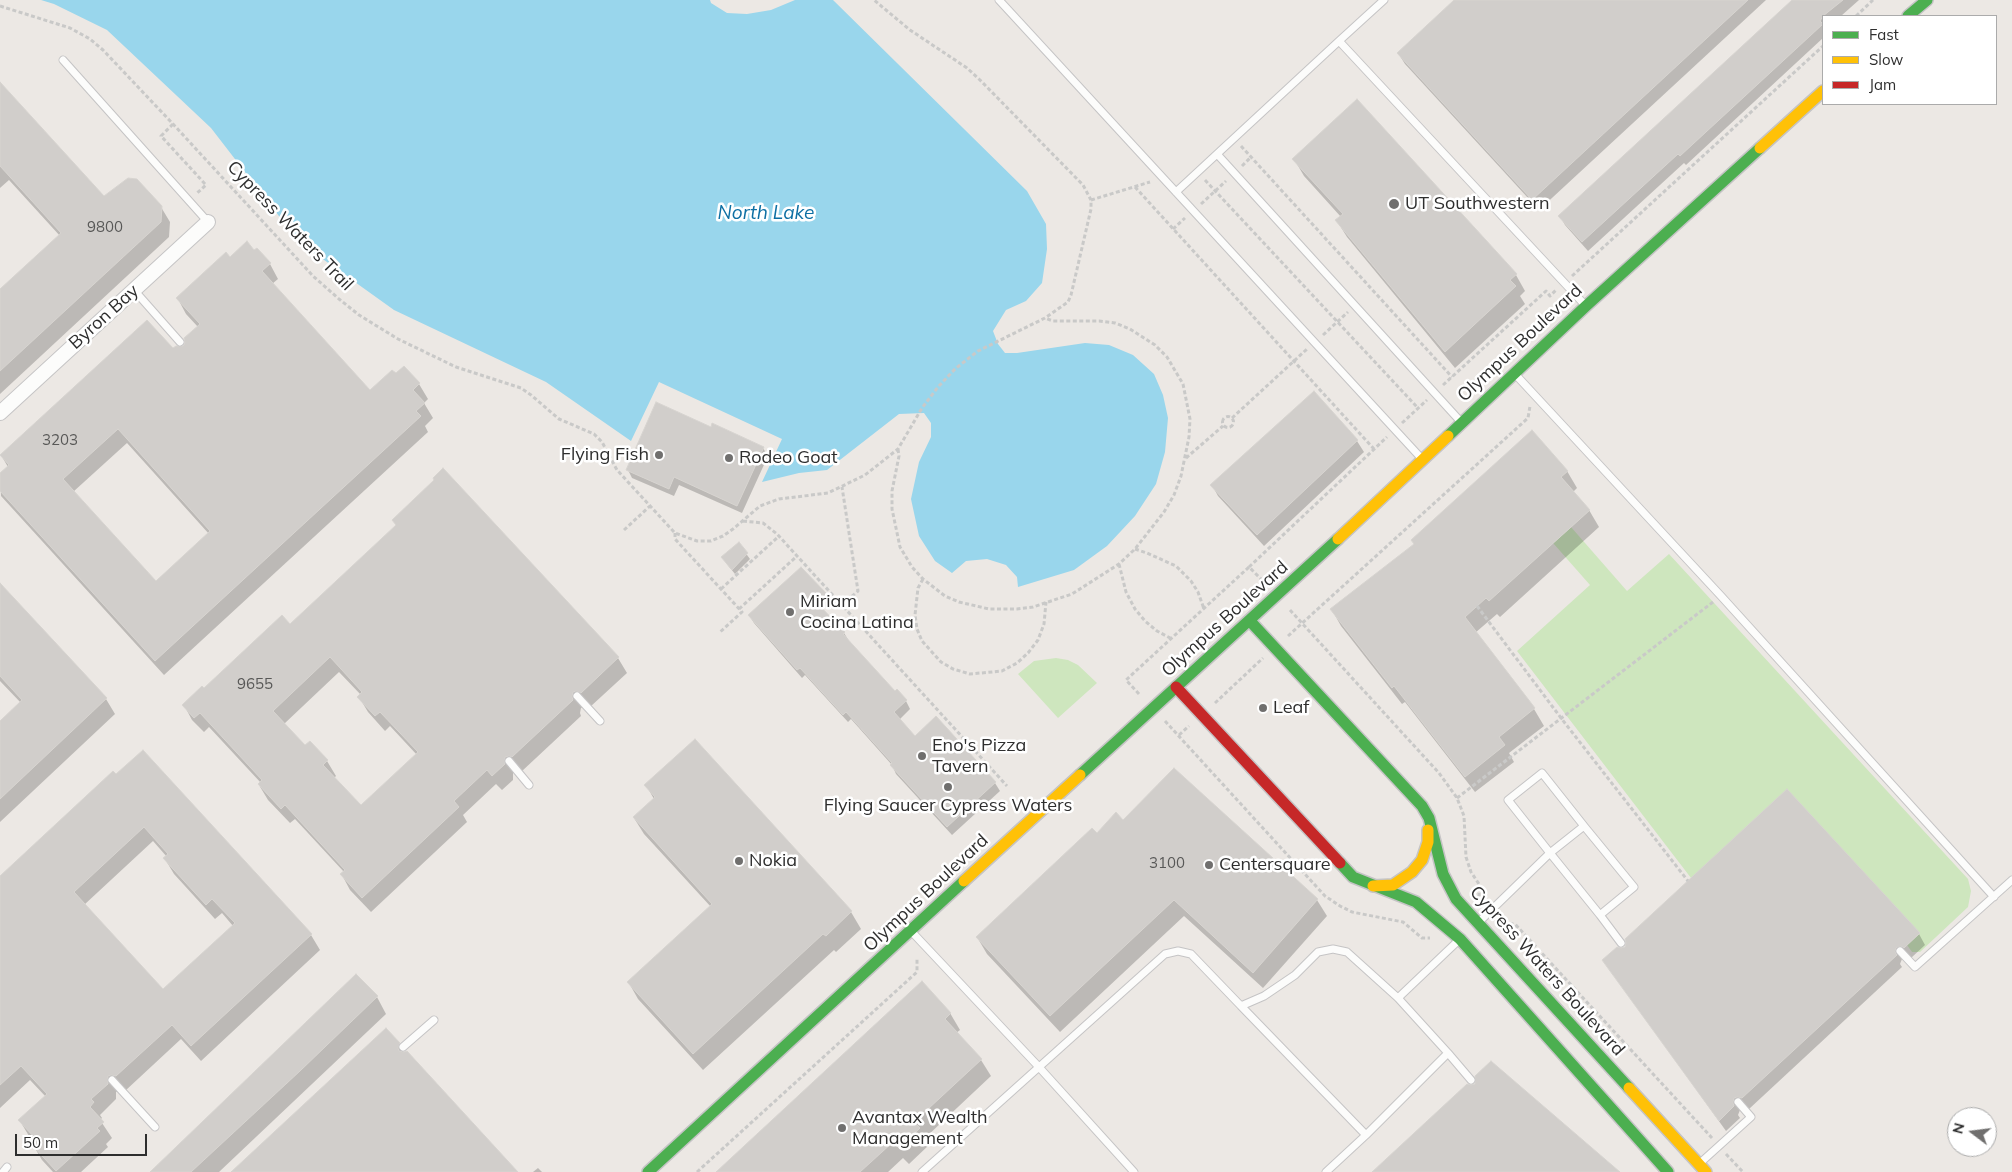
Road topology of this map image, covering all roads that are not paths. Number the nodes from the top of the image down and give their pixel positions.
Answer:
1 (999, 0) edge
2 (1384, 0) edge
3 (1927, 0) edge
4 (1909, 15) edge
5 (1339, 41) junction
6 (62, 60) dead end
7 (1822, 92) edge
8 (1217, 154) junction
9 (1176, 192) junction
10 (208, 222) joint
11 (134, 290) junction
12 (1586, 306) junction
13 (180, 342) dead end
14 (1515, 374) junction
15 (0, 413) edge
16 (1462, 422) junction
17 (1422, 459) junction
18 (1250, 622) junction
19 (1176, 687) junction
20 (578, 696) dead end
21 (600, 721) dead end
22 (508, 761) dead end
23 (529, 785) dead end
24 (1429, 818) junction
25 (1584, 826) junction
26 (1550, 853) junction
27 (2012, 880) edge
28 (1372, 886) junction
29 (1994, 897) junction
30 (1600, 915) junction
31 (1479, 922) junction
32 (910, 930) junction
33 (1460, 939) junction
34 (1621, 943) dead end
35 (1900, 952) dead end
36 (1398, 998) junction
37 (1241, 1006) junction
38 (434, 1020) dead end
39 (403, 1047) dead end
40 (1448, 1053) junction
41 (1038, 1066) junction
42 (112, 1080) dead end
43 (1472, 1080) dead end
44 (1738, 1102) dead end
45 (155, 1127) dead end
46 (1366, 1135) junction
47 (1699, 1169) edge
48 (648, 1172) edge
49 (922, 1172) edge
50 (1134, 1172) edge
51 (1326, 1172) edge
52 (1668, 1172) edge

1 - 9 lane
2 - 5 lane
3 - 4 street
5 - 8 lane
5 - 12 lane
6 - 10 lane
7 - 12 street, Olympus Boulevard
8 - 9 lane
8 - 16 lane
9 - 17 lane
10 - 11 street, Byron Bay
11 - 13 lane
11 - 15 street, Byron Bay
12 - 14 street, Olympus Boulevard
14 - 16 street, Olympus Boulevard
14 - 29 lane
16 - 17 street, Olympus Boulevard
17 - 18 street, Olympus Boulevard
18 - 19 street, Olympus Boulevard
18 - 24 street, Cypress Waters Boulevard
19 - 28 street
19 - 32 street, Olympus Boulevard
20 - 21 lane
22 - 23 lane
24 - 28 street
24 - 31 street, Cypress Waters Boulevard
25 - 26 lane
25 - 26 lane
25 - 30 lane
26 - 30 lane
26 - 31 lane
27 - 29 lane
28 - 33 street
29 - 35 lane
30 - 34 lane
31 - 33 street
31 - 47 street, Cypress Waters Boulevard
32 - 41 lane
32 - 48 street, Olympus Boulevard
33 - 36 lane
33 - 52 street
36 - 37 lane
36 - 40 lane
37 - 41 lane
37 - 46 lane
38 - 39 lane
40 - 43 lane
40 - 46 lane
41 - 49 lane
41 - 50 lane
42 - 45 lane
44 - 47 lane
46 - 51 lane

